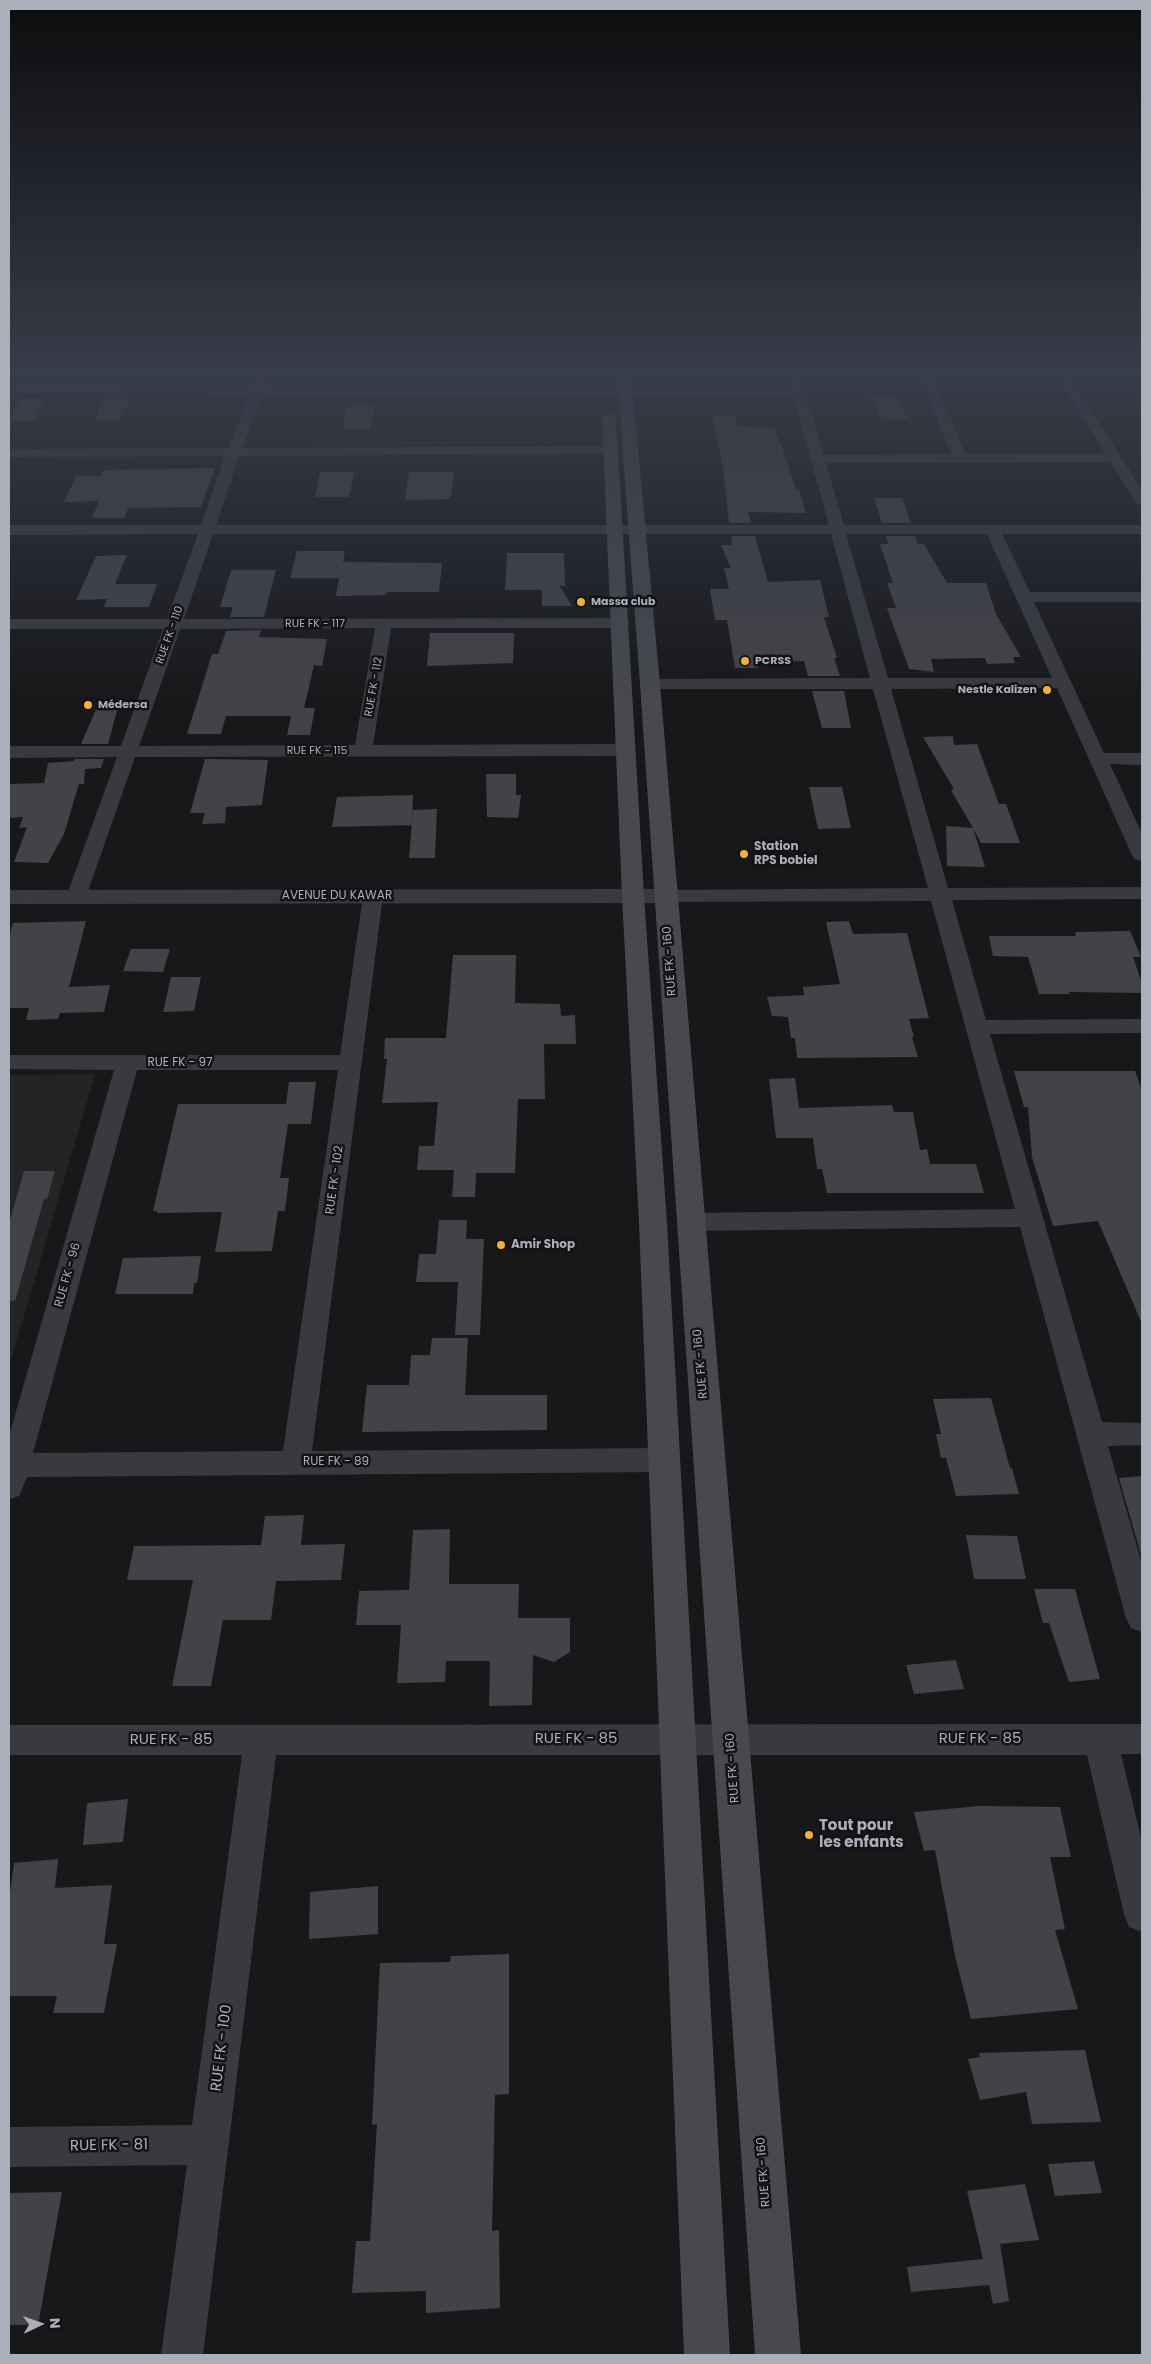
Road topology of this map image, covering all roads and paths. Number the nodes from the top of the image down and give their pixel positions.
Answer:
1 (222, 484) edge
2 (617, 484) edge
3 (624, 484) edge
4 (825, 484) edge
5 (1132, 484) edge
6 (1142, 501) edge
7 (1142, 529) edge
8 (9, 530) edge
9 (207, 530) junction
10 (838, 530) junction
11 (993, 530) junction
12 (627, 531) junction
13 (1024, 597) junction
14 (1142, 597) edge
15 (384, 623) junction
16 (621, 623) junction
17 (9, 624) edge
18 (174, 624) junction
19 (880, 683) junction
20 (1063, 683) junction
21 (650, 684) junction
22 (626, 750) junction
23 (363, 751) junction
24 (9, 752) edge
25 (128, 752) junction
26 (1097, 758) junction
27 (1142, 758) edge
28 (1142, 855) edge
29 (1142, 892) edge
30 (939, 894) junction
31 (76, 896) junction
32 (373, 896) junction
33 (633, 896) junction
34 (665, 896) junction
35 (9, 897) edge
36 (1142, 1026) edge
37 (976, 1027) junction
38 (9, 1062) edge
39 (128, 1062) junction
40 (351, 1063) junction
41 (1029, 1218) junction
42 (690, 1222) junction
43 (1090, 1434) junction
44 (1142, 1434) edge
45 (664, 1460) junction
46 (296, 1462) junction
47 (11, 1472) edge
48 (1142, 1618) edge
49 (678, 1739) junction
50 (731, 1739) junction
51 (1100, 1739) junction
52 (1142, 1739) edge
53 (9, 1740) edge
54 (260, 1740) junction
55 (1142, 1914) edge
56 (210, 2145) junction
57 (9, 2147) edge
58 (182, 2355) edge
59 (707, 2355) edge
60 (778, 2355) edge

1 - 9 street, RUE FK - 110
2 - 12 main road, RUE FK - 160
3 - 12 main road, RUE FK - 160
4 - 10 street
5 - 6 street
7 - 11 street
8 - 9 street
9 - 12 street
9 - 18 street, RUE FK - 110
10 - 11 street
10 - 12 street
10 - 19 street
11 - 13 street
12 - 16 main road, RUE FK - 160
12 - 21 main road, RUE FK - 160
13 - 14 street
13 - 20 street
15 - 16 street, RUE FK - 117
15 - 18 street, RUE FK - 117
15 - 23 street, RUE FK - 112
16 - 22 main road, RUE FK - 160
17 - 18 street, RUE FK - 117
18 - 25 street, RUE FK - 110
19 - 20 street
19 - 21 street
19 - 30 street
20 - 26 street
21 - 34 main road, RUE FK - 160
22 - 23 street, RUE FK - 115
22 - 33 main road, RUE FK - 160
23 - 25 street, RUE FK - 115
24 - 25 street, RUE FK - 115
25 - 31 street, RUE FK - 110
26 - 27 street
26 - 28 street
29 - 30 street
30 - 34 street
30 - 37 street
31 - 32 street, AVENUE DU KAWAR
31 - 35 street, AVENUE DU KAWAR
32 - 33 street, AVENUE DU KAWAR
32 - 40 street, RUE FK - 102
33 - 34 street, AVENUE DU KAWAR
33 - 45 main road, RUE FK - 160
34 - 42 main road, RUE FK - 160
36 - 37 street
37 - 41 street
38 - 39 street, RUE FK - 97
39 - 40 street, RUE FK - 97
39 - 47 street, RUE FK - 96
40 - 46 street, RUE FK - 102
41 - 42 street
41 - 43 street
42 - 50 main road, RUE FK - 160
43 - 44 street
43 - 48 street
45 - 46 street, RUE FK - 89
45 - 49 main road, RUE FK - 160
46 - 47 street, RUE FK - 89
49 - 50 street, RUE FK - 85
49 - 54 street, RUE FK - 85
49 - 59 main road, RUE FK - 160
50 - 51 street, RUE FK - 85
50 - 60 main road, RUE FK - 160
51 - 52 street, RUE FK - 85
51 - 55 street
53 - 54 street, RUE FK - 85
54 - 56 street, RUE FK - 100
56 - 57 street, RUE FK - 81
56 - 58 street, RUE FK - 100

